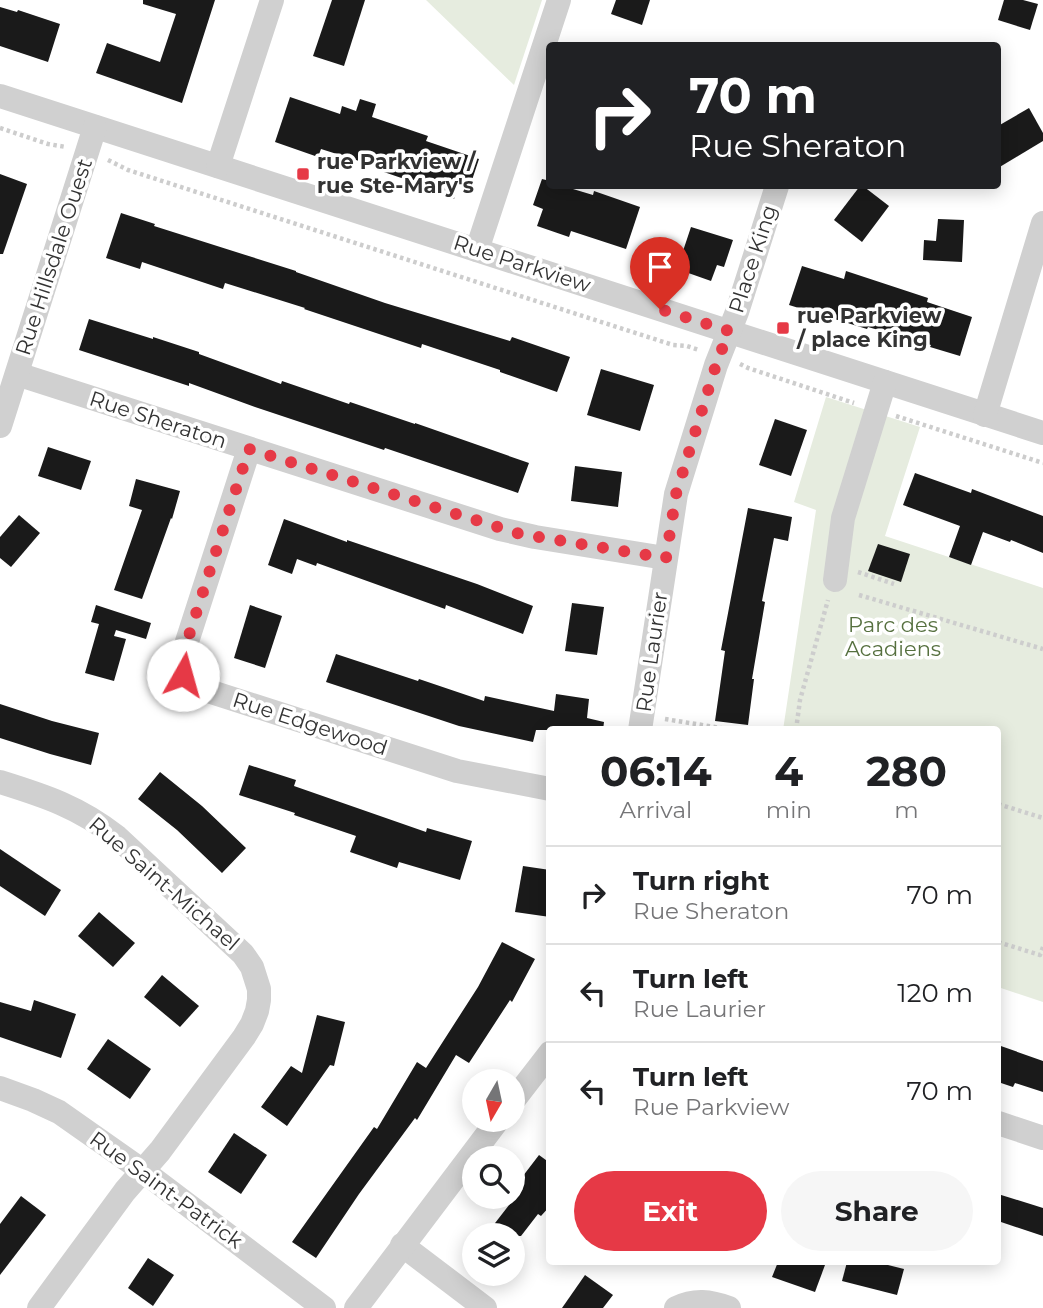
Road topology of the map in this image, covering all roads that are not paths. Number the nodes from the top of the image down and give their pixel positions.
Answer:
1 (272, 0) edge
2 (559, 0) edge
3 (0, 96) edge
4 (96, 127) junction
5 (218, 166) junction
6 (776, 189) edge
7 (1043, 223) edge
8 (472, 267) junction
9 (729, 331) junction
10 (17, 374) junction
11 (886, 382) junction
12 (0, 426) edge
13 (979, 431) junction
14 (1043, 433) edge
15 (249, 449) junction
16 (666, 558) junction
17 (842, 575) road end
18 (649, 724) edge
19 (0, 782) edge
20 (546, 788) edge
21 (546, 1058) edge
22 (525, 1085) edge
23 (0, 1088) edge
24 (1001, 1125) edge
25 (489, 1132) edge
26 (1043, 1138) edge
27 (143, 1171) junction
28 (402, 1245) junction
29 (39, 1308) edge
30 (324, 1308) edge
31 (356, 1308) edge
32 (485, 1308) edge
33 (676, 1308) edge
34 (729, 1308) edge

1 - 5 street
2 - 8 street
3 - 4 street, Rue Parkview
4 - 5 street, Rue Parkview
4 - 10 street, Rue Hillsdale Ouest
5 - 8 street, Rue Parkview
6 - 9 street, Place King
7 - 13 street
8 - 9 street, Rue Parkview
9 - 11 street, Rue Parkview
9 - 16 street, Rue Laurier
10 - 12 street, Rue Hillsdale Ouest
10 - 15 street, Rue Sheraton
11 - 13 street, Rue Parkview
11 - 17 street
13 - 14 street, Rue Parkview
15 - 16 street, Rue Sheraton
15 - 20 street, Rue Edgewood
16 - 18 street, Rue Laurier
19 - 27 street, Rue Saint-Michael
21 - 22 street
23 - 27 street, Rue Saint-Patrick
24 - 26 street
25 - 28 street
27 - 29 street, Rue Saint-Michael
27 - 30 street, Rue Saint-Patrick
28 - 31 street
28 - 32 street
33 - 34 street

